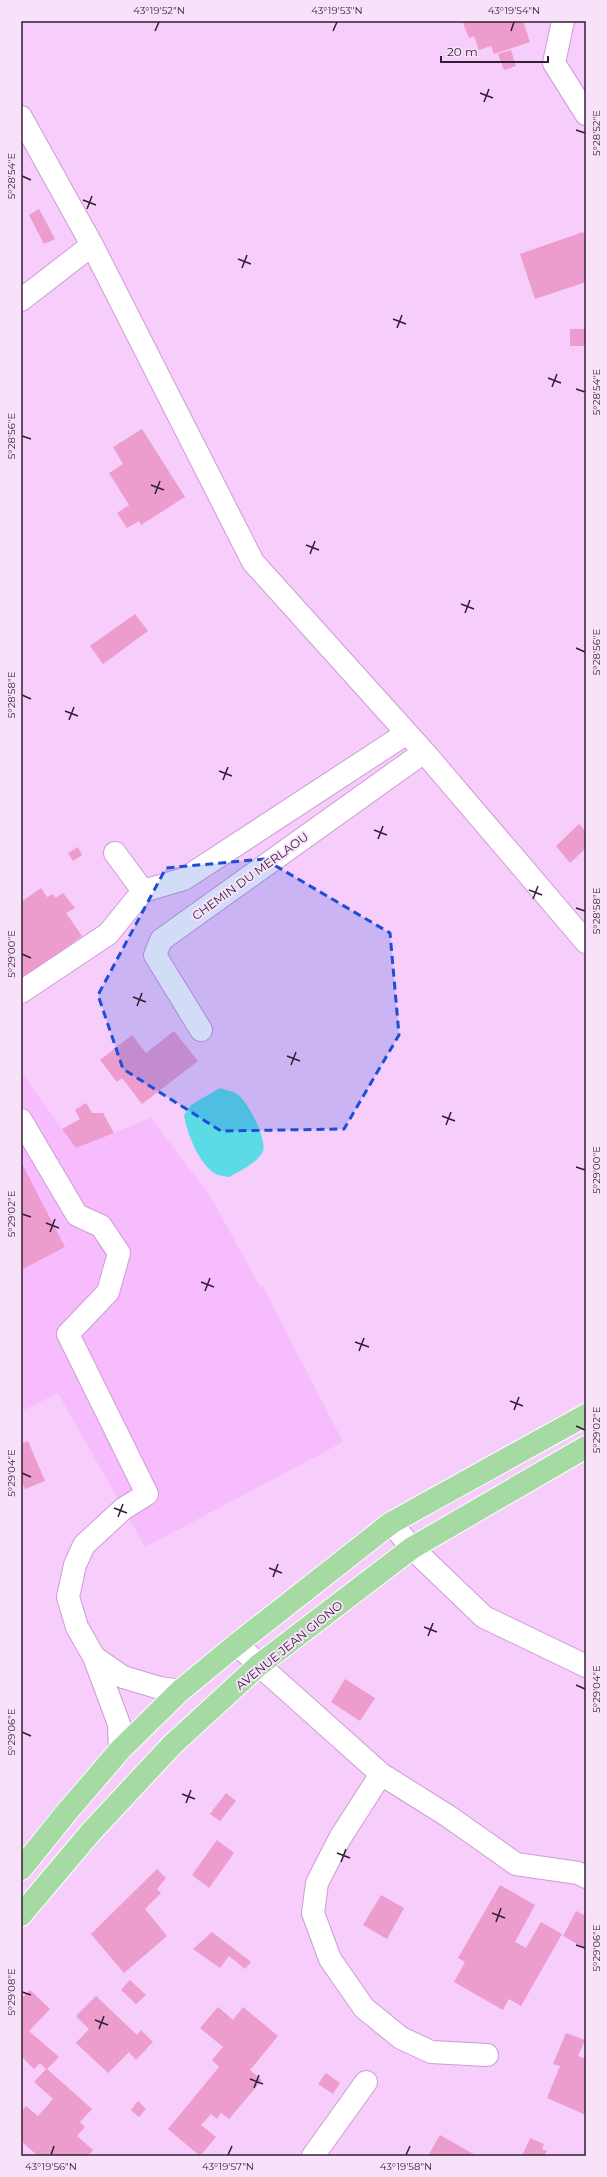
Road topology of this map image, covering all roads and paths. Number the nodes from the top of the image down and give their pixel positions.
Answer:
1 (563, 21) edge
2 (586, 114) edge
3 (21, 117) edge
4 (92, 245) junction
5 (21, 300) edge
6 (406, 733) junction
7 (424, 752) junction
8 (115, 853) dead end
9 (143, 891) junction
10 (586, 942) edge
11 (21, 992) edge
12 (201, 1030) dead end
13 (21, 1120) edge
14 (586, 1415) edge
15 (586, 1447) edge
16 (391, 1523) junction
17 (412, 1548) junction
18 (237, 1644) junction
19 (94, 1657) junction
20 (259, 1666) junction
21 (586, 1666) edge
22 (180, 1691) junction
23 (120, 1750) junction
24 (381, 1774) junction
25 (21, 1869) edge
26 (586, 1877) edge
27 (21, 1915) edge
28 (487, 2055) dead end
29 (366, 2082) dead end
30 (313, 2156) edge

1 - 2 street
3 - 4 street
4 - 5 street
4 - 6 street
6 - 7 street
6 - 9 street
7 - 10 street
7 - 12 street, CHEMIN DU MERLAOU
8 - 9 street
9 - 11 street
13 - 19 street
14 - 16 main road
15 - 17 main road, AVENUE JEAN GIONO
16 - 17 street
16 - 18 main road
17 - 20 main road, AVENUE JEAN GIONO
17 - 21 street
18 - 20 street
18 - 22 main road
19 - 22 street
19 - 23 street
20 - 24 street
20 - 27 main road, AVENUE JEAN GIONO
22 - 23 main road
23 - 25 main road
24 - 26 street
24 - 28 street
29 - 30 street

